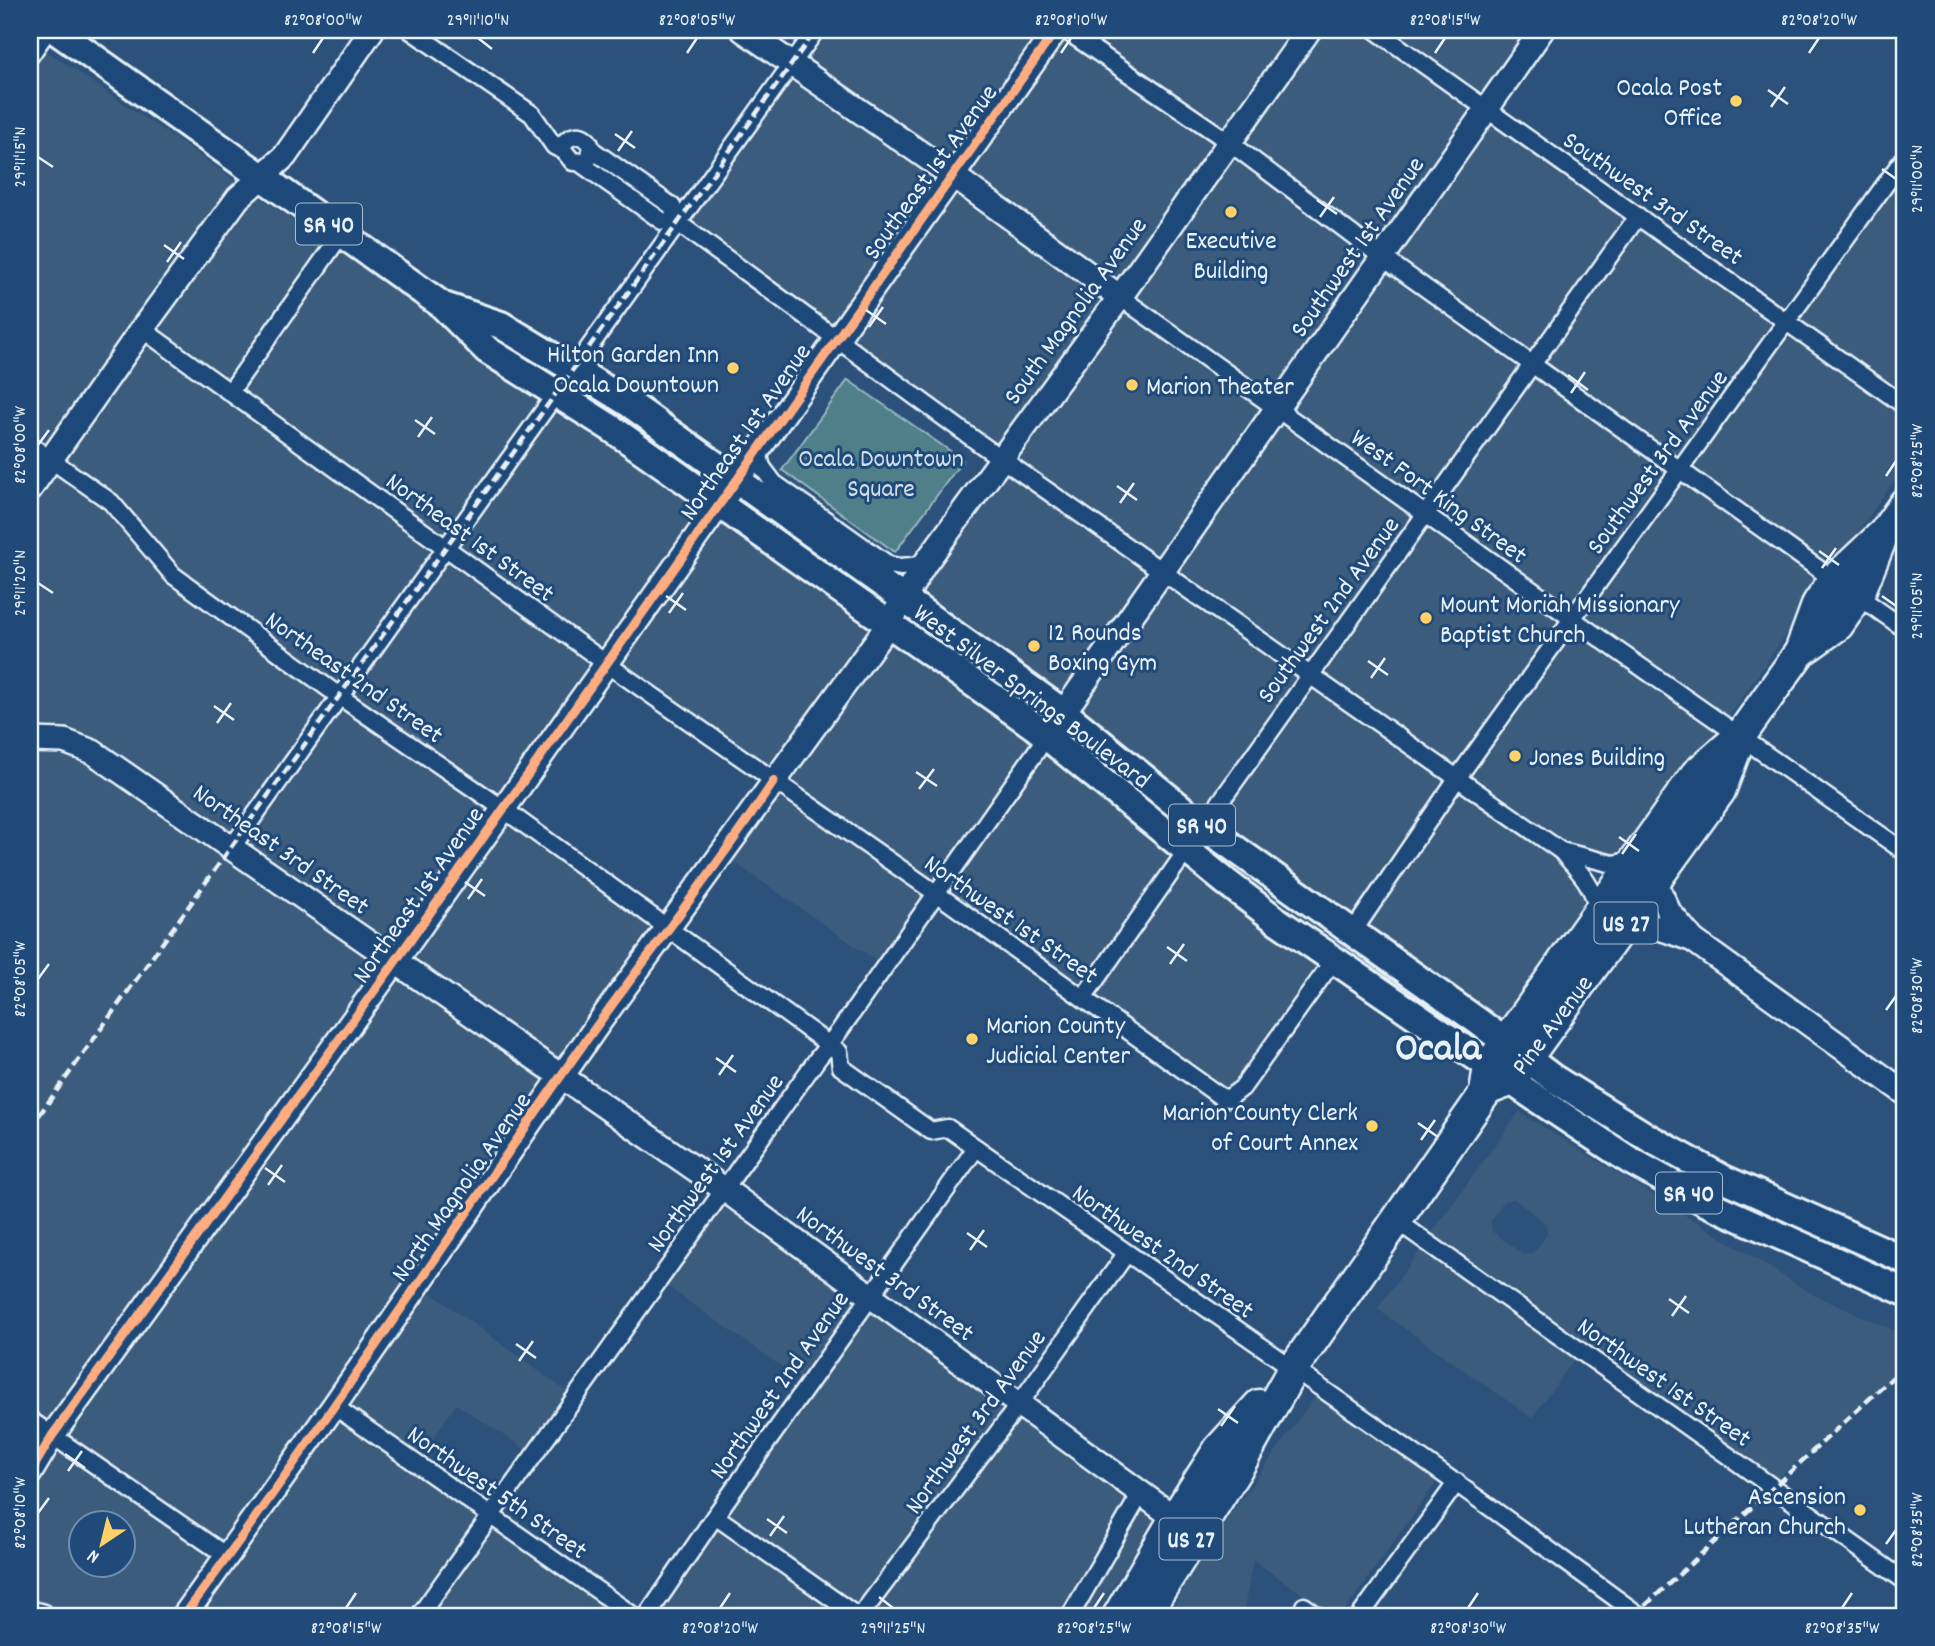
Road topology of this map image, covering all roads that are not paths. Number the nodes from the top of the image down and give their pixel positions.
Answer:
1 (48, 30) edge
2 (55, 30) edge
3 (372, 30) edge
4 (410, 30) edge
5 (743, 30) edge
6 (816, 30) edge
7 (1056, 30) edge
8 (1065, 30) edge
9 (1309, 30) edge
10 (1375, 30) edge
11 (1542, 30) edge
12 (30, 56) edge
13 (792, 64) junction
14 (1486, 109) junction
15 (1229, 142) junction
16 (591, 149) junction
17 (564, 151) junction
18 (1905, 157) edge
19 (580, 163) junction
20 (952, 175) junction
21 (260, 176) junction
22 (1900, 177) edge
23 (1639, 216) junction
24 (678, 223) junction
25 (342, 233) junction
26 (1382, 257) junction
27 (1120, 297) junction
28 (442, 305) junction
29 (1786, 321) junction
30 (142, 329) junction
31 (836, 337) junction
32 (1533, 364) junction
33 (574, 369) junction
34 (230, 392) junction
35 (556, 393) junction
36 (1905, 406) edge
37 (1277, 408) junction
38 (30, 444) edge
39 (757, 449) junction
40 (1000, 458) junction
41 (51, 460) junction
42 (1681, 469) junction
43 (735, 480) junction
44 (30, 489) edge
45 (1905, 503) edge
46 (718, 504) junction
47 (1425, 514) junction
48 (446, 548) junction
49 (924, 565) junction
50 (1162, 571) junction
51 (1846, 588) junction
52 (904, 599) junction
53 (1572, 619) junction
54 (888, 625) junction
55 (1905, 629) edge
56 (607, 664) junction
57 (1311, 673) junction
58 (339, 696) junction
59 (1063, 712) junction
60 (1741, 735) junction
61 (1047, 736) junction
62 (30, 740) edge
63 (1458, 778) junction
64 (774, 780) junction
65 (1118, 792) junction
66 (502, 808) junction
67 (1203, 826) junction
68 (232, 847) junction
69 (1187, 850) junction
70 (1562, 851) junction
71 (1905, 852) edge
72 (1634, 860) junction
73 (1278, 881) junction
74 (1655, 882) junction
75 (937, 894) junction
76 (1598, 911) junction
77 (668, 929) junction
78 (1620, 931) junction
79 (1352, 933) junction
80 (1693, 940) junction
81 (396, 960) junction
82 (1333, 961) junction
83 (1083, 998) junction
84 (828, 1044) junction
85 (1504, 1067) junction
86 (562, 1075) junction
87 (1905, 1093) edge
88 (976, 1148) junction
89 (724, 1189) junction
90 (1397, 1221) junction
91 (1126, 1254) junction
92 (1905, 1260) edge
93 (1905, 1292) edge
94 (869, 1296) junction
95 (1293, 1369) junction
96 (1020, 1403) junction
97 (334, 1406) junction
98 (30, 1420) edge
99 (52, 1436) junction
100 (30, 1473) edge
101 (1457, 1482) junction
102 (1141, 1493) junction
103 (492, 1515) junction
104 (715, 1516) junction
105 (1175, 1518) junction
106 (228, 1558) junction
107 (1905, 1581) edge
108 (30, 1613) edge
109 (42, 1616) edge
110 (184, 1616) edge
111 (419, 1616) edge
112 (634, 1616) edge
113 (647, 1616) edge
114 (859, 1616) edge
115 (1070, 1616) edge
116 (1118, 1616) edge
117 (1144, 1616) edge
118 (1360, 1616) edge
119 (1640, 1616) edge

1 - 12 street
2 - 21 main road, SR 40
3 - 21 main road
4 - 17 street
5 - 13 main road
6 - 13 street
7 - 20 main road, Southeast 1st Avenue
8 - 15 street
9 - 15 main road, South Magnolia Avenue
10 - 14 street, Southwest 3rd Street
11 - 14 main road, Southwest 1st Avenue
13 - 20 main road
13 - 24 street
14 - 23 street, Southwest 3rd Street
14 - 26 main road, Southwest 1st Avenue
15 - 26 street
15 - 27 main road, South Magnolia Avenue
16 - 17 street
16 - 19 street
16 - 24 street
17 - 19 street
18 - 22 street, Southwest 3rd Avenue
19 - 24 street
20 - 27 main road
20 - 31 main road, Southeast 1st Avenue
21 - 25 main road, SR 40
21 - 30 main road
22 - 29 street, Southwest 3rd Avenue
23 - 29 street, Southwest 3rd Street
23 - 32 street, Southwest 2nd Avenue
24 - 31 street
24 - 33 street
25 - 28 main road, SR 40
25 - 34 street
26 - 32 street
26 - 37 main road, Southwest 1st Avenue
27 - 37 street, West Fort King Street
27 - 40 main road, South Magnolia Avenue
28 - 33 main road, SR 40
28 - 35 main road, SR 40
29 - 36 street, Southwest 3rd Street
29 - 42 street, Southwest 3rd Avenue
30 - 34 street, Northeast 1st Street
30 - 41 main road
31 - 39 main road, Northeast 1st Avenue
31 - 40 street
32 - 42 street
32 - 47 street, Southwest 2nd Avenue
33 - 35 street
33 - 43 main road, SR 40
34 - 48 street, Northeast 1st Street
35 - 46 main road, SR 40
35 - 48 street
37 - 47 street, West Fort King Street
37 - 50 main road, Southwest 1st Avenue
38 - 41 street, Northeast 2nd Street
39 - 43 main road, Northeast 1st Avenue
39 - 49 street
40 - 49 main road, South Magnolia Avenue
40 - 50 street
41 - 44 main road
41 - 58 street, Northeast 2nd Street
42 - 51 street
42 - 53 street, Southwest 3rd Avenue
43 - 46 main road, Northeast 1st Avenue
43 - 52 main road, SR 40
45 - 51 highway, Pine Avenue / US 27
46 - 54 main road, SR 40
46 - 56 main road, Northeast 1st Avenue
47 - 53 street, West Fort King Street
47 - 57 street, Southwest 2nd Avenue
48 - 56 street, Northeast 1st Street
48 - 58 street
49 - 52 main road, South Magnolia Avenue
50 - 57 street
50 - 59 main road, Southwest 1st Avenue
51 - 55 street
51 - 60 highway, Pine Avenue / US 27
52 - 54 main road, South Magnolia Avenue
52 - 59 main road, West Silver Springs Boulevard / SR 40
53 - 60 street, West Fort King Street
53 - 63 street, Southwest 3rd Avenue
54 - 61 main road, West Silver Springs Boulevard / SR 40
54 - 64 main road, North Magnolia Avenue
56 - 64 street, Northeast 1st Street
56 - 66 main road, Northeast 1st Avenue
57 - 63 street
57 - 67 street, Southwest 2nd Avenue
58 - 66 street, Northeast 2nd Street
58 - 68 street
59 - 61 main road, Southwest 1st Avenue
59 - 67 main road, West Silver Springs Boulevard / SR 40
60 - 71 street, West Fort King Street
60 - 72 highway, Pine Avenue / US 27
60 - 74 highway, Pine Avenue / US 27
61 - 65 main road, West Silver Springs Boulevard / SR 40
61 - 75 street, Northwest 1st Avenue
62 - 68 main road, Northeast 3rd Street
63 - 70 street
63 - 79 street, Southwest 3rd Avenue
64 - 75 street, Northwest 1st Street
64 - 77 main road, North Magnolia Avenue
65 - 67 main road
65 - 69 main road, West Silver Springs Boulevard / SR 40
66 - 77 street, Northeast 2nd Street
66 - 81 main road, Northeast 1st Avenue
67 - 73 main road, West Silver Springs Boulevard / SR 40
68 - 81 main road, Northeast 3rd Street
69 - 73 main road
69 - 82 main road, West Silver Springs Boulevard / SR 40
69 - 83 street
70 - 72 street
70 - 76 street
72 - 76 highway, Pine Avenue / US 27
73 - 79 main road, West Silver Springs Boulevard / SR 40
74 - 78 highway, Pine Avenue / US 27
74 - 80 main road
75 - 83 street, Northwest 1st Street
75 - 84 street, Northwest 1st Avenue
76 - 85 highway, Pine Avenue / US 27
77 - 84 street, Northwest 2nd Street
77 - 86 main road, North Magnolia Avenue
78 - 80 main road
78 - 85 highway, Pine Avenue / US 27
79 - 85 main road, West Silver Springs Boulevard / SR 40
80 - 87 main road
81 - 86 main road, Northeast 3rd Street
81 - 99 main road, Northeast 1st Avenue
82 - 83 street, Northwest 1st Street
82 - 85 main road, West Silver Springs Boulevard / SR 40
84 - 88 street, Northwest 2nd Street
84 - 89 street, Northwest 1st Avenue
85 - 90 highway, Pine Avenue / US 27
85 - 92 main road, West Silver Springs Boulevard / SR 40
85 - 93 main road, West Silver Springs Boulevard / SR 40
86 - 89 main road, Northwest 3rd Street
86 - 97 main road, North Magnolia Avenue
88 - 91 street, Northwest 2nd Street
88 - 94 street, Northwest 2nd Avenue
89 - 94 main road, Northwest 3rd Street
89 - 103 street, Northwest 1st Avenue
90 - 95 highway, Pine Avenue / US 27
90 - 107 street, Northwest 1st Street
91 - 95 street, Northwest 2nd Street
91 - 96 street, Northwest 3rd Avenue
94 - 96 main road, Northwest 3rd Street
94 - 104 street, Northwest 2nd Avenue
95 - 101 street, Northwest 2nd Street
95 - 105 highway, Pine Avenue / US 27
95 - 117 highway, Pine Avenue / US 27
96 - 102 main road, Northwest 3rd Street
96 - 114 street, Northwest 3rd Avenue
97 - 103 street, Northwest 5th Street
97 - 106 main road, North Magnolia Avenue
98 - 99 street
99 - 100 main road, Northeast 1st Avenue
99 - 106 street
101 - 118 street
101 - 119 street, Northwest 2nd Street
102 - 105 main road, Northwest 3rd Street
102 - 115 street
103 - 111 street, Northwest 1st Avenue
103 - 112 street, Northwest 5th Street
104 - 113 street, Northwest 2nd Avenue
104 - 114 street
105 - 116 highway, Pine Avenue / US 27
106 - 110 main road, North Magnolia Avenue
108 - 109 main road

